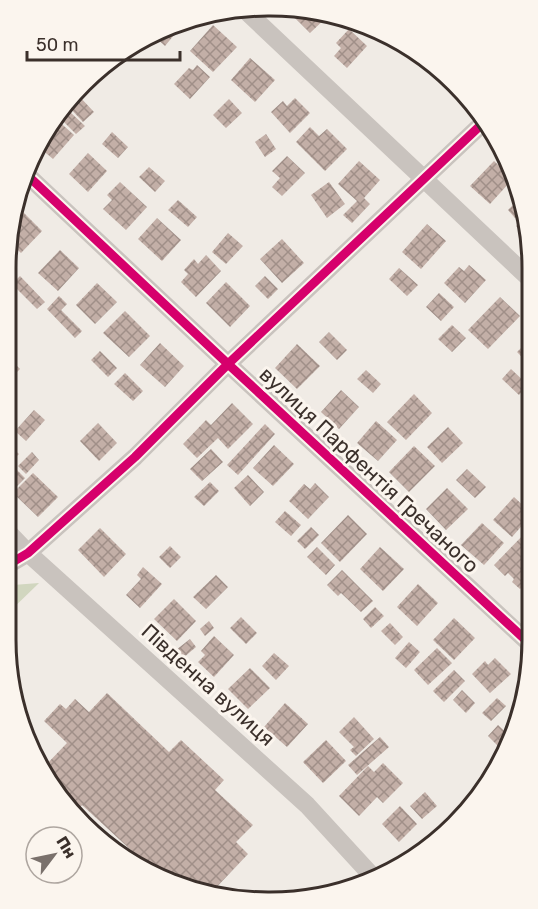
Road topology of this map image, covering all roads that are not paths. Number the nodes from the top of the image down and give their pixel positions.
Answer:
1 (252, 17) edge
2 (478, 128) edge
3 (424, 178) junction
4 (33, 180) edge
5 (522, 271) edge
6 (228, 364) junction
7 (16, 540) edge
8 (28, 553) junction
9 (16, 560) edge
10 (522, 637) edge
11 (368, 872) edge

1 - 3 street
2 - 3 street
3 - 5 street
3 - 6 street
4 - 6 street, вулиця Парфентія Гречаного
6 - 8 street
6 - 10 street, вулиця Парфентія Гречаного
7 - 8 street, Південна вулиця
8 - 9 street
8 - 11 street, Південна вулиця

